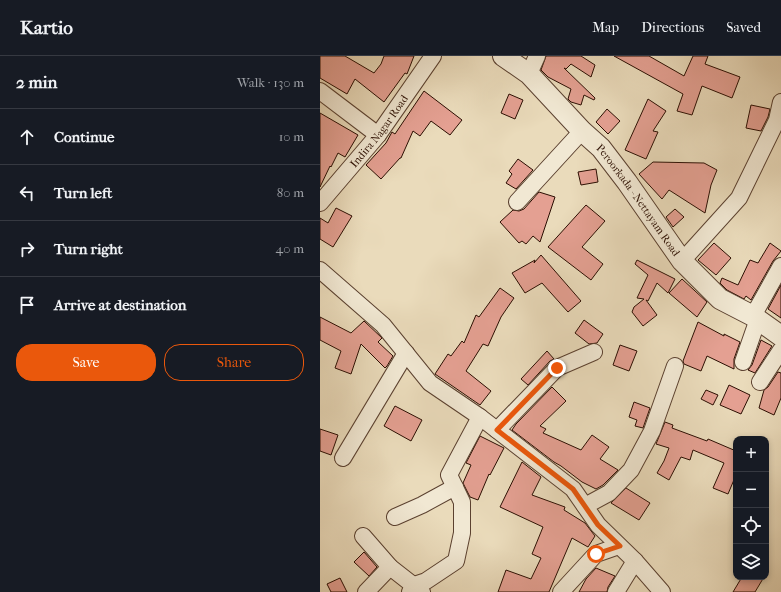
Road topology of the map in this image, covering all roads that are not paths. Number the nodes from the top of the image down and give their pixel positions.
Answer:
1 (433, 56) edge
2 (503, 56) edge
3 (533, 65) edge
4 (320, 91) edge
5 (781, 102) edge
6 (582, 131) junction
7 (378, 135) junction
8 (517, 202) dead end
9 (320, 203) edge
10 (682, 261) junction
11 (781, 266) edge
12 (320, 270) edge
13 (755, 317) junction
14 (781, 336) edge
15 (781, 350) edge
16 (594, 352) dead end
17 (406, 353) junction
18 (743, 362) dead end
19 (676, 366) dead end
20 (760, 382) dead end
21 (480, 417) junction
22 (497, 430) junction
23 (343, 458) dead end
24 (455, 487) junction
25 (585, 506) junction
26 (395, 517) dead end
27 (363, 536) dead end
28 (620, 546) junction
29 (635, 561) junction
30 (390, 567) junction
31 (416, 590) edge
32 (366, 592) edge
33 (561, 592) edge
34 (616, 592) edge
35 (662, 592) edge

1 - 7 street, Indira Nagar Road
2 - 3 street, Peroorkada - Nettayam Road
3 - 6 street, Peroorkada - Nettayam Road
4 - 7 street
5 - 10 street
6 - 8 street
6 - 10 street, Peroorkada - Nettayam Road
7 - 9 street, Indira Nagar Road
10 - 13 street, Peroorkada - Nettayam Road
11 - 13 street
12 - 17 street
13 - 14 street, Peroorkada - Nettayam Road
13 - 18 street
15 - 20 street
16 - 22 street
17 - 21 street
17 - 23 street
19 - 25 street
21 - 22 street
21 - 24 street
22 - 25 street
24 - 26 street
24 - 31 street
25 - 28 street
27 - 30 street
28 - 29 street
28 - 33 street
29 - 34 street
29 - 35 street
30 - 31 street
30 - 32 street

